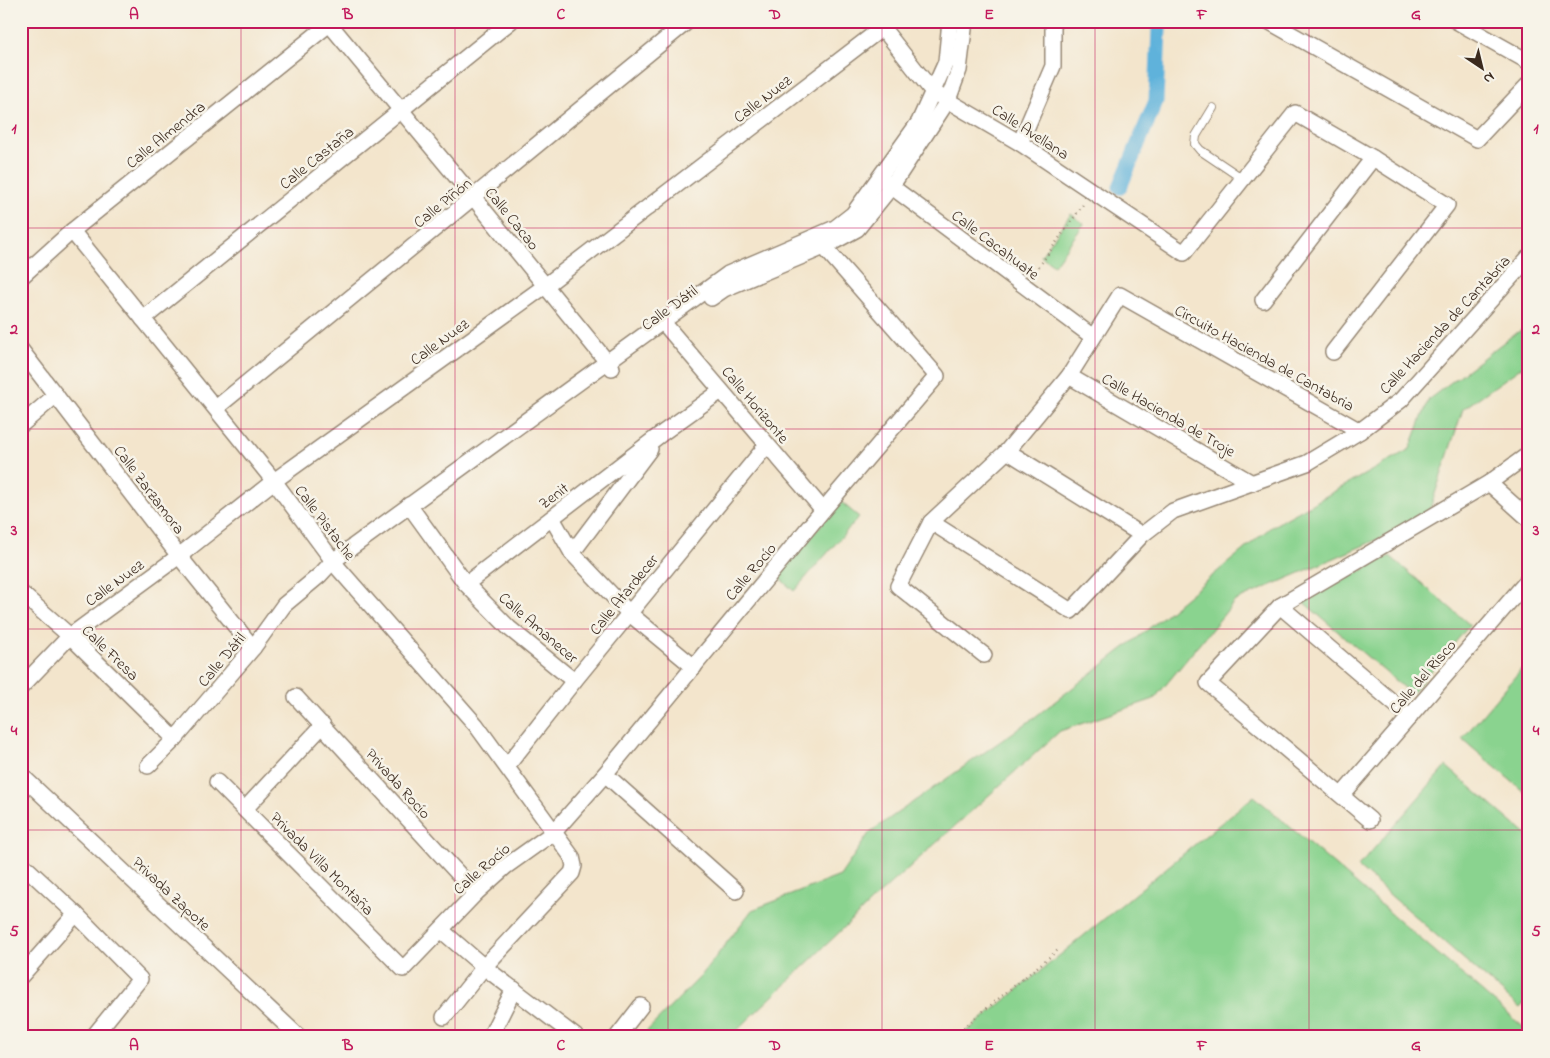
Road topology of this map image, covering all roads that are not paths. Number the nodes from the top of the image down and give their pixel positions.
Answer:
1 (510, 21) edge
2 (688, 21) edge
3 (950, 21) edge
4 (965, 21) edge
5 (1053, 21) edge
6 (1268, 21) edge
7 (1456, 21) edge
8 (330, 22) edge
9 (879, 25) edge
10 (1529, 62) edge
11 (1529, 84) edge
12 (933, 92) junction
13 (948, 100) junction
14 (1214, 108) dead end
15 (402, 110) junction
16 (1020, 143) junction
17 (1373, 158) junction
18 (1243, 179) junction
19 (885, 182) junction
20 (474, 198) junction
21 (72, 231) junction
22 (824, 247) junction
23 (1529, 257) edge
24 (21, 277) edge
25 (545, 286) junction
26 (1263, 300) dead end
27 (143, 319) junction
28 (665, 325) junction
29 (1093, 337) junction
30 (21, 350) edge
31 (1334, 352) dead end
32 (610, 366) junction
33 (1069, 376) junction
34 (721, 390) junction
35 (56, 396) junction
36 (216, 408) junction
37 (21, 425) edge
38 (1360, 431) junction
39 (661, 434) junction
40 (767, 444) junction
41 (1007, 451) junction
42 (1529, 454) edge
43 (274, 482) junction
44 (1252, 483) junction
45 (1489, 484) junction
46 (412, 509) junction
47 (823, 510) junction
48 (552, 518) junction
49 (1529, 519) edge
50 (931, 522) junction
51 (1142, 536) junction
52 (572, 554) junction
53 (179, 556) junction
54 (336, 565) junction
55 (1529, 579) edge
56 (466, 584) junction
57 (21, 593) edge
58 (1280, 606) junction
59 (630, 614) junction
60 (70, 636) junction
61 (254, 648) junction
62 (984, 655) dead end
63 (694, 667) junction
64 (574, 681) junction
65 (21, 687) edge
66 (296, 697) dead end
67 (1410, 718) junction
68 (322, 725) junction
69 (175, 739) junction
70 (148, 766) dead end
71 (507, 766) junction
72 (21, 774) edge
73 (605, 774) junction
74 (217, 782) dead end
75 (1342, 795) junction
76 (245, 809) junction
77 (1370, 820) dead end
78 (554, 832) junction
79 (21, 863) edge
80 (736, 891) dead end
81 (476, 892) junction
82 (76, 914) junction
83 (441, 930) junction
84 (484, 967) junction
85 (403, 969) joint
86 (21, 976) edge
87 (514, 989) junction
88 (641, 1006) dead end
89 (444, 1017) dead end
90 (93, 1037) edge
91 (298, 1037) edge
92 (490, 1037) edge
93 (576, 1037) edge
94 (617, 1037) edge

1 - 15 street, Calle Castaña
2 - 20 street, Calle Piñón
3 - 12 street, Calle Dátil
4 - 13 street, Calle Dátil
5 - 16 street
6 - 11 street
7 - 10 street
8 - 15 street, Calle Cacao
8 - 21 street, Calle Almendra
9 - 12 street, Calle Avellana
9 - 25 street, Calle Nuez
12 - 13 street, Calle Avellana
12 - 19 street, Calle Dátil
13 - 16 street, Calle Avellana
13 - 19 street, Calle Dátil
14 - 18 lane
15 - 20 street, Calle Cacao
15 - 27 street, Calle Castaña
16 - 18 street, Calle Avellana
17 - 18 street
17 - 26 street
17 - 31 street
19 - 22 street, Calle Dátil
19 - 28 street, Calle Dátil
19 - 29 street, Calle Cacahuate
20 - 25 street, Calle Cacao
20 - 36 street, Calle Piñón
21 - 24 street, Calle Almendra
21 - 27 street, Calle Pistache
22 - 28 street, Calle Dátil
22 - 47 street, Calle Rocío
23 - 38 street, Calle Hacienda de Cantabria
25 - 32 street, Calle Cacao
25 - 43 street, Calle Nuez
27 - 36 street, Calle Pistache
28 - 32 street, Calle Dátil
28 - 34 street, Calle Horizonte
29 - 33 street, Circuito Hacienda de Cantabria
29 - 38 street, Circuito Hacienda de Cantabria
30 - 35 street, Calle Zarzamora
32 - 46 street, Calle Dátil
33 - 41 street, Circuito Hacienda de Cantabria
33 - 44 street, Calle Hacienda de Troje
34 - 39 street, Zenit
34 - 40 street, Calle Horizonte
35 - 37 street
35 - 53 street, Calle Zarzamora
36 - 43 street, Calle Pistache
38 - 44 street, Circuito Hacienda de Cantabria
39 - 48 street, Zenit
39 - 52 street, Zenit
40 - 47 street, Calle Horizonte
40 - 59 street, Calle Atardecer
41 - 50 street, Circuito Hacienda de Cantabria
41 - 51 street
42 - 45 street
43 - 53 street, Calle Nuez
43 - 54 street, Calle Pistache
44 - 51 street, Circuito Hacienda de Cantabria
45 - 49 street
45 - 58 street
46 - 54 street, Calle Dátil
46 - 56 street, Calle Amanecer
47 - 63 street, Calle Rocío
48 - 52 street
48 - 56 street, Zenit
50 - 51 street, Circuito Hacienda de Cantabria
50 - 62 street, Circuito Hacienda de Cantabria
52 - 59 street
53 - 60 street, Calle Nuez
53 - 61 street, Calle Zarzamora
54 - 61 street, Calle Dátil
54 - 71 street, Calle Pistache
55 - 67 street, Calle del Risco
56 - 64 street, Calle Amanecer
57 - 60 street, Calle Fresa
58 - 67 street
58 - 75 street
59 - 63 street
59 - 64 street, Calle Atardecer
60 - 65 street, Calle Nuez
60 - 69 street, Calle Fresa
61 - 69 street, Calle Dátil
63 - 73 street, Calle Rocío
64 - 71 street, Calle Atardecer
66 - 68 street, Privada Rocío
67 - 75 street, Calle del Risco
68 - 76 street
68 - 81 street, Privada Rocío
69 - 70 street, Calle Dátil
71 - 78 street, Calle Pistache
72 - 91 street, Privada Zapote
73 - 78 street, Calle Rocío
73 - 80 street
74 - 76 street, Privada Villa Montaña
75 - 77 street
76 - 85 street, Privada Villa Montaña
78 - 81 street, Calle Rocío
78 - 84 street, Calle Pistache
79 - 82 street
81 - 83 street, Calle Rocío
82 - 86 street
82 - 90 street
83 - 84 street
83 - 85 street, Calle Rocío
84 - 87 street
84 - 89 street, Calle Pistache
87 - 92 street
87 - 93 street
88 - 94 street

